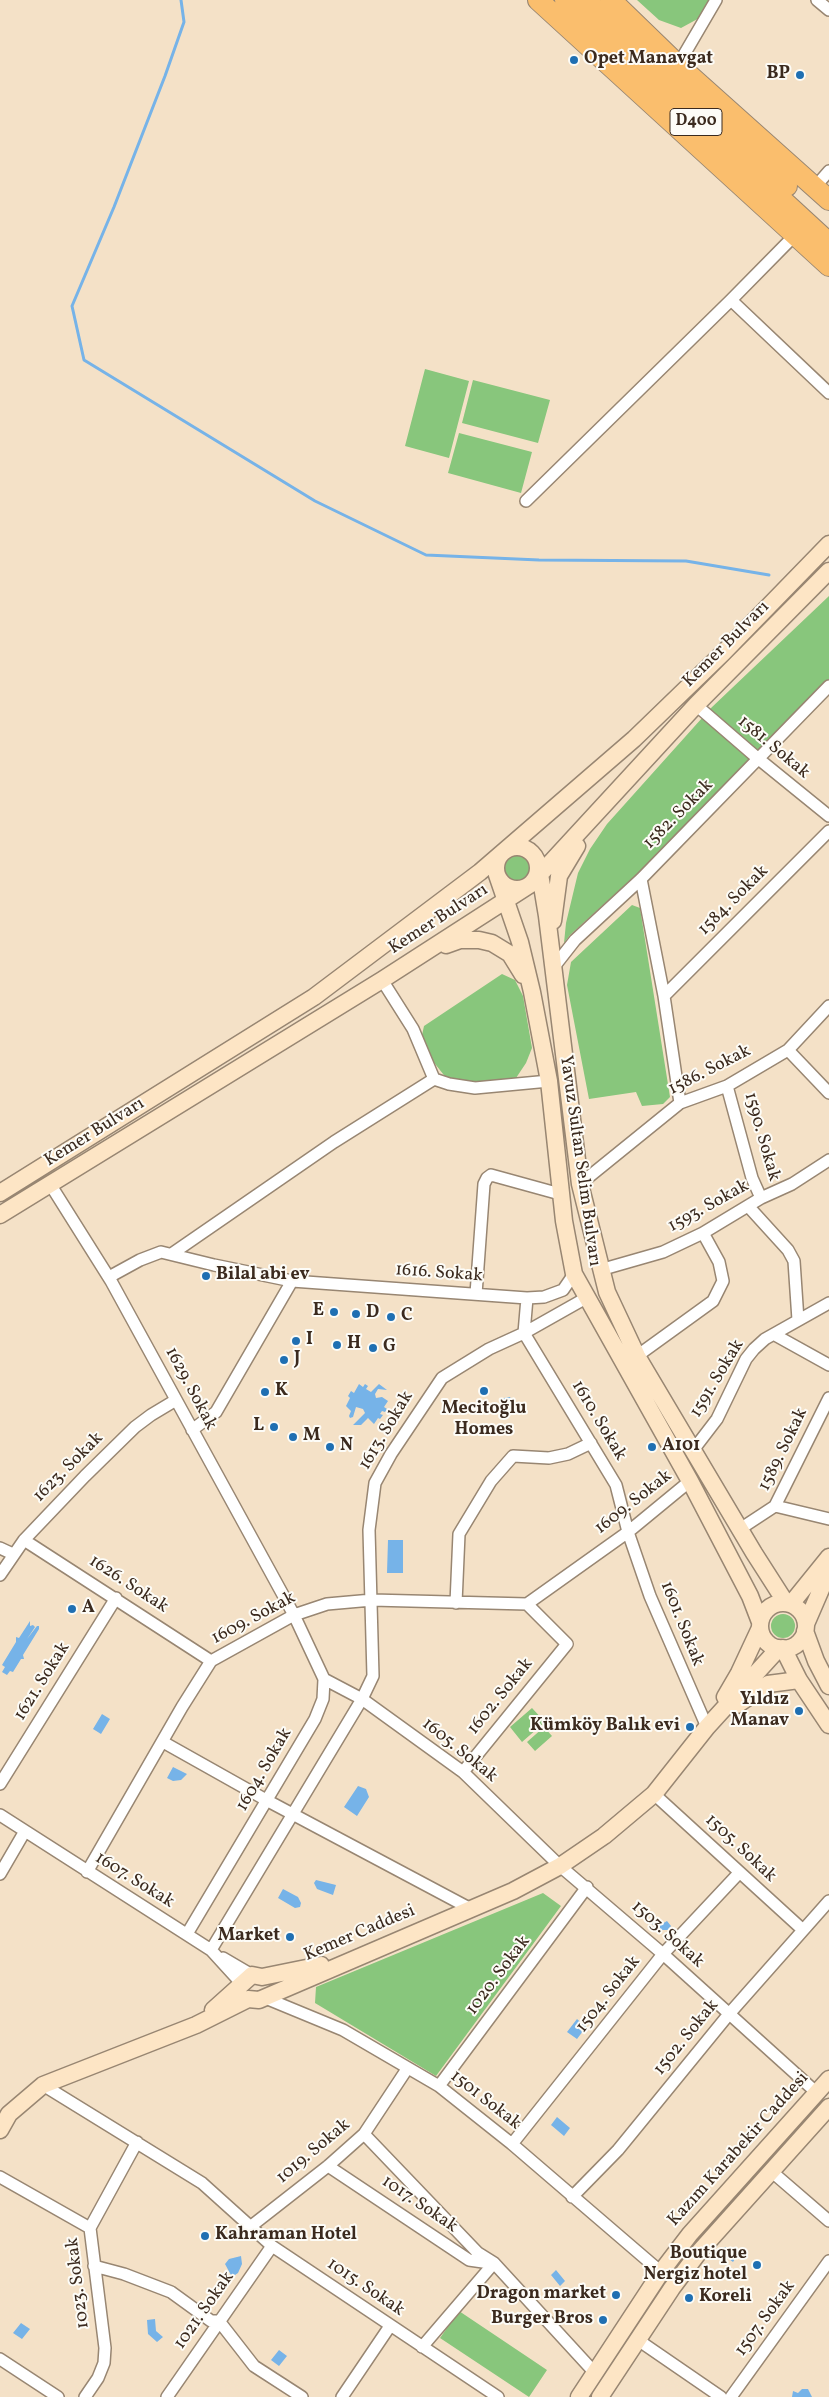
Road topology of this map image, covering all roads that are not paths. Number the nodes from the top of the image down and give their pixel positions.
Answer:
1 (538, 0) edge
2 (565, 0) edge
3 (586, 0) edge
4 (611, 0) edge
5 (716, 0) edge
6 (817, 0) edge
7 (829, 10) edge
8 (678, 65) junction
9 (829, 171) edge
10 (822, 194) edge
11 (829, 224) edge
12 (795, 235) junction
13 (829, 243) edge
14 (829, 266) edge
15 (731, 300) junction
16 (829, 393) edge
17 (526, 501) dead end
18 (829, 544) edge
19 (829, 571) edge
20 (829, 686) edge
21 (696, 705) junction
22 (759, 760) junction
23 (829, 816) edge
24 (591, 820) junction
25 (829, 831) edge
26 (504, 850) junction
27 (537, 874) junction
28 (497, 875) junction
29 (642, 879) junction
30 (506, 901) junction
31 (550, 941) junction
32 (425, 952) junction
33 (553, 968) junction
34 (382, 980) junction
35 (532, 992) junction
36 (664, 996) junction
37 (829, 1006) edge
38 (788, 1050) junction
39 (434, 1079) junction
40 (548, 1081) junction
41 (727, 1086) junction
42 (829, 1093) edge
43 (680, 1103) junction
44 (829, 1160) edge
45 (50, 1184) junction
46 (580, 1184) junction
47 (0, 1193) edge
48 (560, 1194) junction
49 (761, 1198) junction
50 (748, 1206) junction
51 (0, 1214) edge
52 (703, 1233) junction
53 (173, 1253) junction
54 (600, 1270) junction
55 (574, 1274) junction
56 (109, 1277) junction
57 (292, 1280) junction
58 (476, 1294) junction
59 (527, 1298) junction
60 (586, 1298) junction
61 (829, 1302) edge
62 (798, 1320) junction
63 (524, 1334) junction
64 (775, 1335) junction
65 (637, 1356) junction
66 (829, 1365) edge
67 (829, 1398) edge
68 (176, 1400) junction
69 (192, 1430) junction
70 (591, 1443) junction
71 (694, 1449) junction
72 (690, 1481) junction
73 (775, 1506) junction
74 (829, 1519) edge
75 (740, 1529) junction
76 (628, 1532) junction
77 (24, 1540) junction
78 (0, 1548) edge
79 (13, 1554) junction
80 (829, 1557) edge
81 (829, 1571) edge
82 (0, 1575) edge
83 (116, 1598) junction
84 (372, 1600) junction
85 (456, 1603) junction
86 (527, 1604) junction
87 (788, 1604) junction
88 (294, 1615) junction
89 (760, 1625) junction
90 (806, 1628) junction
91 (781, 1648) junction
92 (212, 1661) junction
93 (324, 1679) junction
94 (799, 1680) junction
95 (828, 1682) edge
96 (362, 1698) junction
97 (829, 1726) edge
98 (707, 1727) junction
99 (163, 1742) junction
100 (463, 1772) junction
101 (0, 1784) edge
102 (654, 1794) junction
103 (268, 1801) junction
104 (292, 1814) junction
105 (0, 1815) edge
106 (25, 1831) junction
107 (560, 1866) junction
108 (86, 1872) junction
109 (739, 1873) junction
110 (0, 1874) edge
111 (587, 1888) junction
112 (829, 1901) edge
113 (472, 1909) junction
114 (802, 1930) junction
115 (187, 1934) junction
116 (211, 1950) junction
117 (663, 1954) junction
118 (253, 1987) junction
119 (728, 2014) junction
120 (407, 2069) junction
121 (829, 2079) edge
122 (43, 2086) junction
123 (439, 2086) junction
124 (817, 2093) junction
125 (829, 2107) edge
126 (5, 2111) edge
127 (0, 2130) edge
128 (364, 2134) junction
129 (137, 2142) junction
130 (512, 2144) junction
131 (328, 2166) junction
132 (771, 2171) junction
133 (0, 2177) edge
134 (572, 2197) junction
135 (829, 2221) edge
136 (250, 2226) junction
137 (90, 2228) junction
138 (272, 2246) junction
139 (829, 2261) edge
140 (494, 2264) junction
141 (94, 2266) junction
142 (660, 2272) junction
143 (219, 2321) junction
144 (390, 2326) junction
145 (638, 2340) junction
146 (422, 2347) junction
147 (0, 2359) edge
148 (595, 2373) junction
149 (348, 2395) edge
150 (58, 2397) edge
151 (85, 2397) edge
152 (167, 2397) edge
153 (302, 2397) edge
154 (498, 2397) edge
155 (578, 2397) edge
156 (600, 2397) edge
157 (721, 2397) edge
158 (731, 2397) edge

1 - 12 highway
2 - 13 highway, D400
3 - 11 highway, D400
4 - 8 highway
5 - 8 street
6 - 7 street
8 - 10 highway
9 - 10 street
12 - 14 highway
12 - 15 street
15 - 16 street
15 - 17 street
18 - 26 main road, Kemer Bulvarı
19 - 21 main road, Kemer Bulvarı
20 - 22 street, 1582. Sokak
21 - 22 street, 1581. Sokak
21 - 24 main road, Kemer Bulvarı
22 - 23 street, 1581. Sokak
22 - 29 street, 1582. Sokak
24 - 27 main road, Kemer Bulvarı
24 - 31 main road
25 - 36 street, 1584. Sokak
26 - 27 main road
26 - 28 main road
26 - 47 main road, Kemer Bulvarı
27 - 28 main road
27 - 30 main road, Kemer Bulvarı
27 - 31 main road, Yavuz Sultan Selim Bulvarı
28 - 30 main road, Yavuz Sultan Selim Bulvarı
29 - 33 street, 1582. Sokak
29 - 36 street
30 - 32 main road, Kemer Bulvarı
30 - 35 main road, Yavuz Sultan Selim Bulvarı
31 - 33 main road, Yavuz Sultan Selim Bulvarı
32 - 34 main road, Kemer Bulvarı
32 - 35 main road
33 - 46 main road, Yavuz Sultan Selim Bulvarı
34 - 39 street
34 - 45 main road, Kemer Bulvarı
35 - 40 main road, Yavuz Sultan Selim Bulvarı
36 - 43 street
37 - 38 street, 1586. Sokak
38 - 41 street, 1586. Sokak
38 - 42 street
39 - 40 street
39 - 53 street
40 - 48 main road, Yavuz Sultan Selim Bulvarı
41 - 43 street, 1586. Sokak
41 - 49 street, 1590. Sokak
43 - 46 street, 1586. Sokak
44 - 49 street, 1593. Sokak
45 - 51 main road, Kemer Bulvarı
45 - 56 street, 1629. Sokak
46 - 54 main road, Yavuz Sultan Selim Bulvarı
48 - 55 main road, Yavuz Sultan Selim Bulvarı
48 - 58 street
49 - 50 street, 1593. Sokak
50 - 52 street, 1593. Sokak
50 - 62 street
52 - 54 street, 1593. Sokak
52 - 65 street
53 - 56 street
53 - 57 street, 1616. Sokak
54 - 65 main road, Yavuz Sultan Selim Bulvarı
55 - 59 street, 1616. Sokak
55 - 60 main road, Yavuz Sultan Selim Bulvarı
56 - 68 street, 1629. Sokak
57 - 58 street, 1616. Sokak
57 - 69 street
58 - 59 street, 1616. Sokak
59 - 63 street
60 - 63 street, 1613. Sokak
60 - 72 main road, Yavuz Sultan Selim Bulvarı
61 - 62 street, 1591. Sokak
62 - 64 street, 1591. Sokak
63 - 70 street, 1610. Sokak
63 - 84 street, 1613. Sokak
64 - 66 street
64 - 71 street, 1591. Sokak
65 - 71 main road, Yavuz Sultan Selim Bulvarı
67 - 73 street, 1589. Sokak
68 - 69 street, 1629. Sokak
68 - 77 street, 1623. Sokak
69 - 88 street, 1629. Sokak
70 - 76 street, 1610. Sokak
70 - 85 street
71 - 75 main road, Yavuz Sultan Selim Bulvarı
72 - 76 street, 1609. Sokak
72 - 89 main road, Yavuz Sultan Selim Bulvarı
73 - 74 street
73 - 75 street, 1589. Sokak
75 - 87 main road, Yavuz Sultan Selim Bulvarı
76 - 86 street, 1609. Sokak
76 - 98 street, 1601. Sokak
77 - 79 street, 1623. Sokak
77 - 83 street, 1626. Sokak
78 - 79 street
79 - 82 street, 1623. Sokak
80 - 87 main road
81 - 90 main road
83 - 92 street, 1626. Sokak
83 - 101 street, 1621. Sokak
84 - 85 street, 1609. Sokak
84 - 88 street, 1609. Sokak
84 - 96 street, 1613. Sokak
85 - 86 street, 1609. Sokak
86 - 100 street, 1602. Sokak
87 - 89 main road
87 - 90 main road
88 - 92 street, 1609. Sokak
88 - 93 street
89 - 91 main road
89 - 98 main road, Kemer Caddesi
90 - 91 main road
90 - 95 main road
91 - 94 main road
91 - 98 main road, Kemer Caddesi
92 - 99 street, 1609. Sokak
93 - 96 street, 1605. Sokak
93 - 103 street, 1604. Sokak
94 - 97 main road
94 - 98 main road
96 - 100 street, 1605. Sokak
96 - 104 street, 1613. Sokak
98 - 102 main road, Kemer Caddesi
99 - 103 street
99 - 108 street, 1609. Sokak
100 - 107 street, 1605. Sokak
102 - 107 main road, Kemer Caddesi
102 - 109 street, 1505. Sokak
103 - 104 street
103 - 115 street, 1604. Sokak
104 - 113 street
104 - 116 street, 1613. Sokak
105 - 106 street, 1607. Sokak
106 - 108 street, 1607. Sokak
106 - 110 street
107 - 111 street, 1503. Sokak
107 - 113 main road, Kemer Caddesi
108 - 115 street, 1607. Sokak
109 - 114 street, 1505. Sokak
109 - 117 street, 1504. Sokak
111 - 117 street, 1503. Sokak
111 - 123 street, 1020. Sokak
112 - 114 street, 1502. Sokak
113 - 118 main road, Kemer Caddesi
114 - 119 street, 1502. Sokak
115 - 116 street, 1607. Sokak
116 - 118 street, 1607. Sokak
117 - 119 street, 1503. Sokak
117 - 130 street, 1504. Sokak
118 - 120 street, 1501 Sokak
118 - 122 main road, Kemer Caddesi
119 - 124 street, 1503. Sokak
119 - 134 street, 1502. Sokak
120 - 123 street, 1501 Sokak
120 - 128 street, 1019. Sokak
121 - 124 main road, Kazım Karabekir Caddesi
122 - 126 main road, Kemer Caddesi
122 - 129 street, 1015. Sokak
123 - 130 street, 1501 Sokak
124 - 142 main road, Kazım Karabekir Caddesi
125 - 132 main road
126 - 127 main road, Kemer Caddesi
128 - 131 street, 1019. Sokak
128 - 140 street, 1017. Sokak
129 - 136 street, 1015. Sokak
129 - 137 street, 1023. Sokak
130 - 134 street, 1501 Sokak
131 - 136 street, 1019. Sokak
131 - 140 street, 1017. Sokak
132 - 135 street
132 - 145 main road
133 - 137 street
134 - 142 street, 1501 Sokak
136 - 138 street, 1015. Sokak
137 - 141 street, 1023. Sokak
138 - 143 street, 1021. Sokak
138 - 144 street, 1015. Sokak
139 - 158 street, 1507. Sokak
140 - 146 street
140 - 148 street, 1017. Sokak
141 - 143 street
141 - 151 street, 1023. Sokak
142 - 148 main road, Kazım Karabekir Caddesi
143 - 152 street, 1021. Sokak
143 - 153 street
144 - 146 street, 1015. Sokak
144 - 149 street
145 - 156 main road
145 - 157 street
146 - 154 street, 1015. Sokak
147 - 150 street
148 - 155 main road, Kazım Karabekir Caddesi

